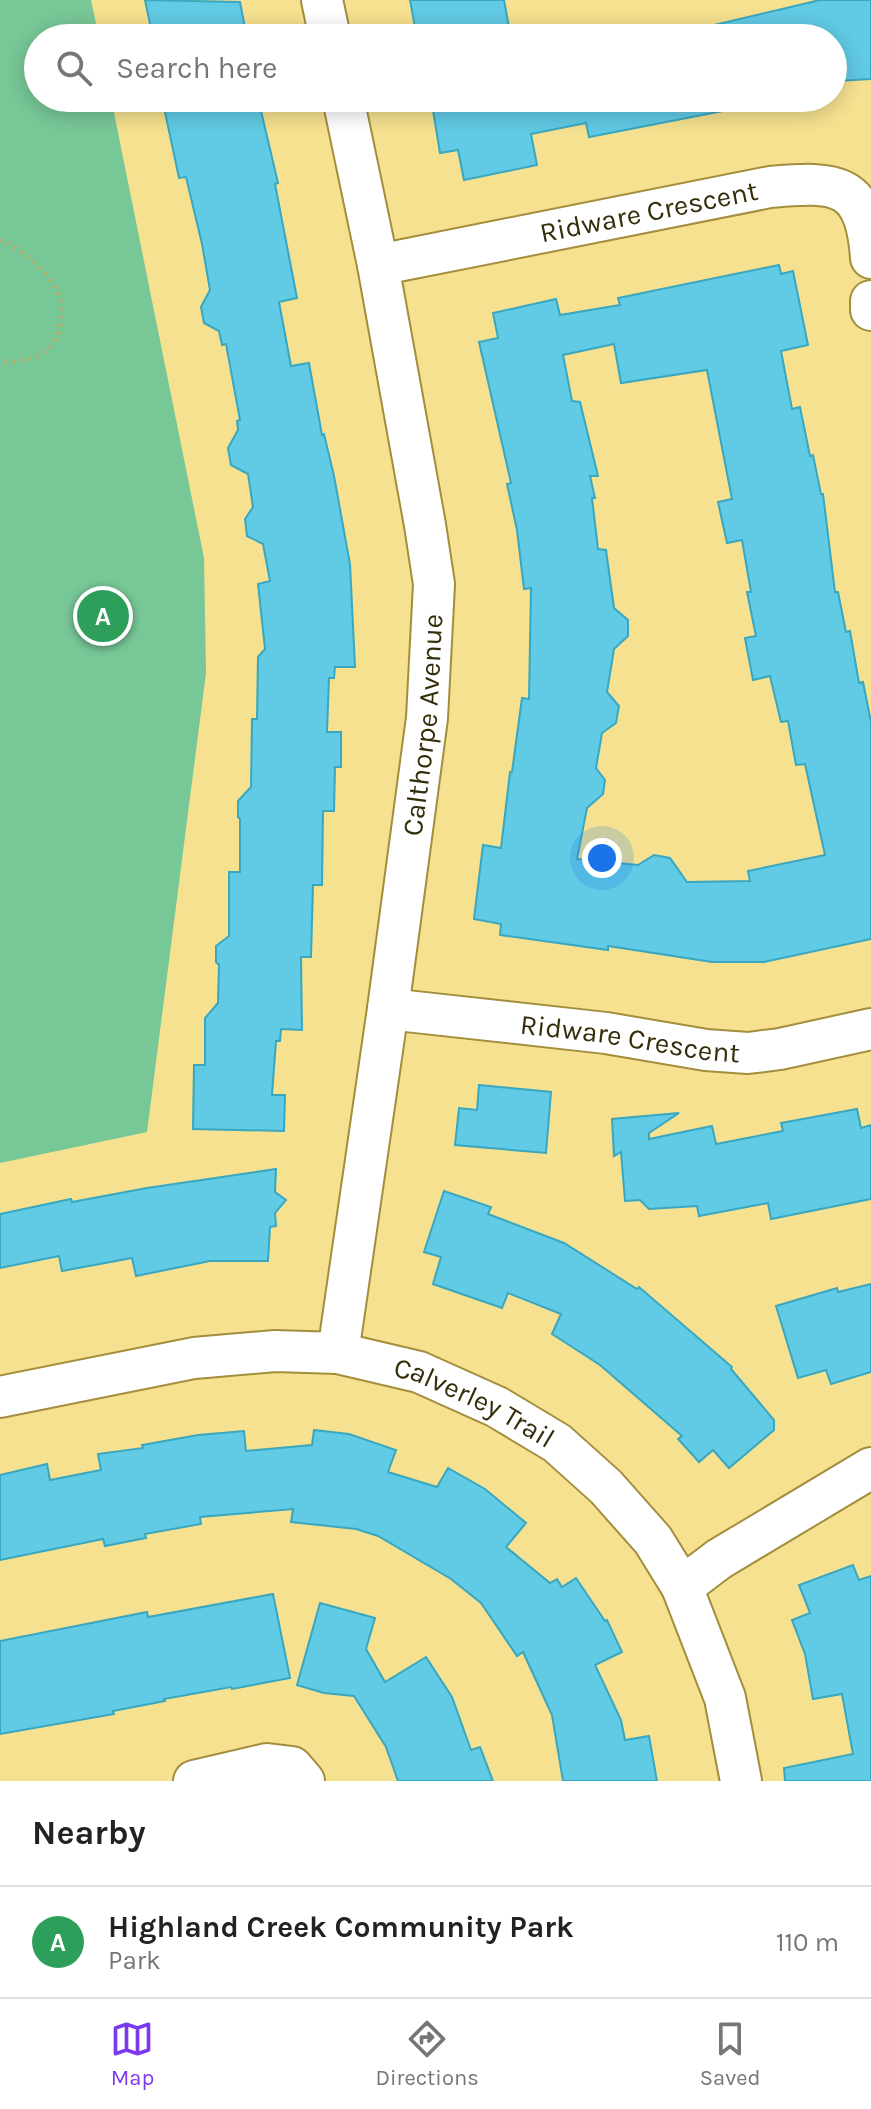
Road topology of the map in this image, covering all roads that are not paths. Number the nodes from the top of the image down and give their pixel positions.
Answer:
1 (322, 0) edge
2 (327, 24) edge
3 (346, 112) edge
4 (871, 258) edge
5 (378, 265) junction
6 (871, 301) edge
7 (871, 310) edge
8 (388, 1009) junction
9 (871, 1029) edge
10 (338, 1353) junction
11 (0, 1397) edge
12 (871, 1468) edge
13 (682, 1587) junction
14 (194, 1781) edge
15 (304, 1781) edge
16 (741, 1781) edge

1 - 2 street
3 - 5 street, Calthorpe Avenue
4 - 5 street, Ridware Crescent
5 - 8 street, Calthorpe Avenue
6 - 7 street
8 - 9 street, Ridware Crescent
8 - 10 street, Calthorpe Avenue
10 - 11 street, Calverley Trail
10 - 13 street, Calverley Trail
12 - 13 street
13 - 16 street, Calverley Trail
14 - 15 street

